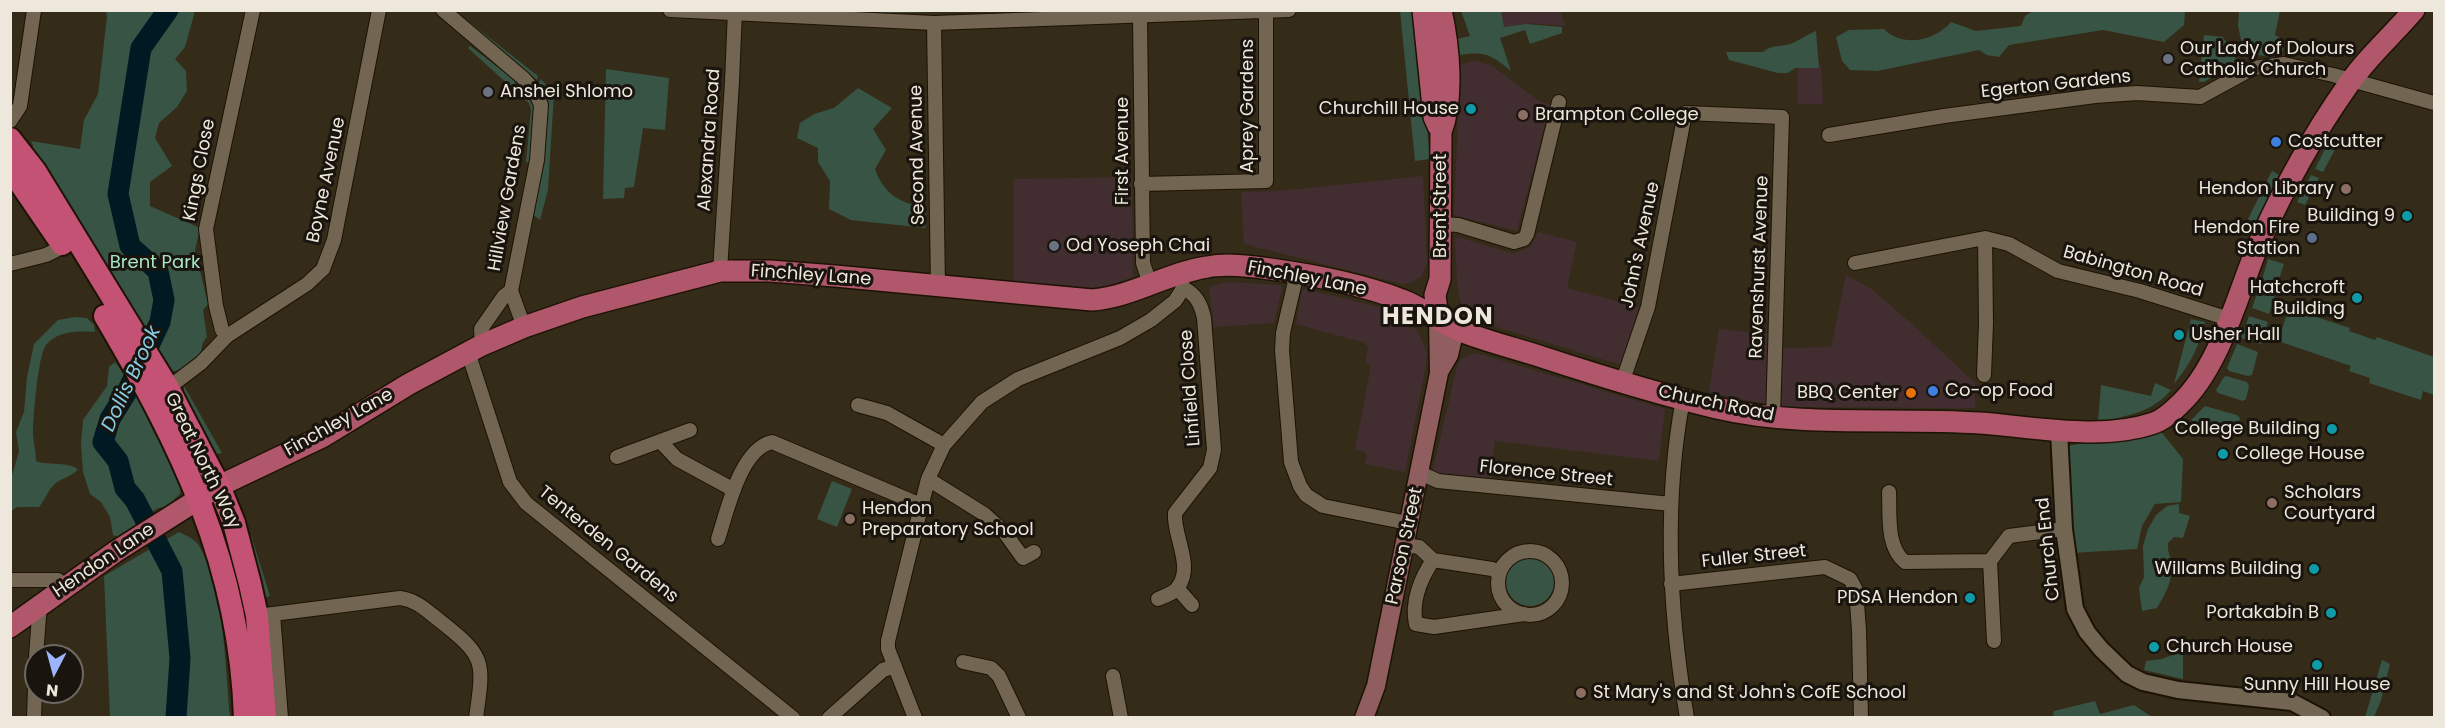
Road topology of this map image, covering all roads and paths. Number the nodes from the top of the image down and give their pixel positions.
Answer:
1 (34, 10) edge
2 (253, 10) edge
3 (380, 10) edge
4 (443, 10) edge
5 (670, 10) edge
6 (1289, 10) edge
7 (1424, 10) edge
8 (1441, 10) edge
9 (2415, 10) edge
10 (735, 13) edge
11 (1210, 13) edge
12 (1266, 13) junction
13 (1140, 17) junction
14 (934, 23) junction
15 (2351, 80) junction
16 (1559, 102) dead end
17 (2434, 103) edge
18 (1685, 112) joint
19 (10, 121) edge
20 (1441, 132) junction
21 (1829, 135) dead end
22 (10, 139) edge
23 (10, 168) edge
24 (1141, 184) junction
25 (1441, 224) junction
26 (1985, 238) junction
27 (63, 246) junction
28 (1855, 263) dead end
29 (10, 264) edge
30 (720, 271) junction
31 (1297, 273) junction
32 (1440, 279) junction
33 (1182, 280) junction
34 (1150, 284) junction
35 (938, 287) junction
36 (510, 291) junction
37 (1399, 298) junction
38 (2229, 319) junction
39 (1447, 323) junction
40 (524, 327) junction
41 (227, 336) junction
42 (475, 349) junction
43 (1984, 375) dead end
44 (1622, 383) junction
45 (160, 392) junction
46 (1683, 399) junction
47 (858, 405) dead end
48 (1773, 418) junction
49 (690, 430) dead end
50 (2059, 431) junction
51 (660, 441) junction
52 (944, 445) junction
53 (617, 457) dead end
54 (1420, 473) junction
55 (928, 479) junction
56 (734, 490) junction
57 (209, 492) junction
58 (1888, 492) dead end
59 (1671, 504) junction
60 (921, 505) junction
61 (1408, 523) junction
62 (2064, 529) junction
63 (718, 540) dead end
64 (1404, 545) junction
65 (1024, 559) dead end
66 (1433, 560) junction
67 (1990, 561) junction
68 (1499, 573) junction
69 (10, 580) edge
70 (1671, 584) junction
71 (63, 589) junction
72 (1178, 589) junction
73 (1158, 599) dead end
74 (40, 604) junction
75 (1192, 605) dead end
76 (1524, 614) junction
77 (265, 615) junction
78 (10, 627) edge
79 (1994, 641) dead end
80 (37, 644) edge
81 (963, 662) dead end
82 (895, 666) junction
83 (1113, 676) dead end
84 (2315, 713) edge
85 (245, 717) edge
86 (265, 717) edge
87 (281, 717) edge
88 (476, 717) edge
89 (793, 717) edge
90 (829, 717) edge
91 (915, 717) edge
92 (1019, 717) edge
93 (1121, 717) edge
94 (1364, 717) edge
95 (1687, 717) edge
96 (1861, 717) edge

1 - 19 street
2 - 41 street, Kings Close
3 - 41 street, Boyne Avenue
4 - 36 street, Hillview Gardens
5 - 10 street
6 - 12 street
7 - 20 main road, Brent Street
8 - 20 main road, Brent Street
9 - 15 main road, Church Road
10 - 14 street
10 - 30 street, Alexandra Road
11 - 12 street
11 - 13 street
12 - 24 street, Aprey Gardens
13 - 14 street
13 - 24 street, First Avenue
14 - 35 street, Second Avenue
15 - 17 street, Egerton Gardens
15 - 21 street, Egerton Gardens
15 - 38 main road, Church Road
16 - 25 street
18 - 44 street, John's Avenue
18 - 48 street, Ravenshurst Avenue
20 - 25 main road, Brent Street
22 - 45 highway, Great North Way
23 - 27 highway, Great North Way
24 - 34 street, First Avenue
25 - 32 main road, Brent Street
26 - 28 street, Babington Road
26 - 38 street, Babington Road
26 - 43 street
27 - 29 street
27 - 45 highway, Great North Way
30 - 35 main road, Finchley Lane
30 - 40 main road, Finchley Lane
31 - 33 main road, Finchley Lane
31 - 37 main road, Finchley Lane
31 - 61 street
32 - 37 main road
32 - 39 main road, Brent Street
33 - 34 main road, Finchley Lane
33 - 52 street
33 - 72 street, Linfield Close
34 - 35 main road, Finchley Lane
36 - 40 street, Hillview Gardens
36 - 42 street, Hillview Gardens
37 - 39 main road, Finchley Lane
38 - 50 main road, Church Road
39 - 44 main road, Church Road
39 - 54 main road, Parson Street
40 - 42 main road, Finchley Lane
41 - 45 street, Boyne Avenue
42 - 57 main road, Finchley Lane
42 - 89 street, Tenterden Gardens
44 - 46 main road, Church Road
45 - 57 highway, Great North Way
46 - 48 main road, Church Road
46 - 59 street
47 - 52 street
48 - 50 main road, Church Road
49 - 51 street
50 - 62 street, Church End
51 - 53 street
51 - 56 street
52 - 55 street
54 - 59 street, Florence Street
54 - 61 main road, Parson Street
55 - 60 street
55 - 65 street
56 - 60 street
56 - 63 street
57 - 71 main road, Hendon Lane
57 - 77 highway, Great North Way
57 - 85 highway, Great North Way
58 - 67 street
59 - 70 street
60 - 82 street
61 - 64 main road, Parson Street
62 - 67 street
62 - 84 street, Church End
64 - 66 street
64 - 94 main road, Parson Street
66 - 68 street
66 - 76 street
67 - 79 street
68 - 76 street
68 - 76 street
69 - 71 street
70 - 95 street
70 - 96 street, Fuller Street
71 - 74 main road, Hendon Lane
72 - 73 street
72 - 75 street
74 - 78 main road, Hendon Lane
74 - 80 street
77 - 86 highway, Great North Way
77 - 87 street, Great North Way
77 - 88 street
81 - 92 street
82 - 90 street
82 - 91 street
83 - 93 street

